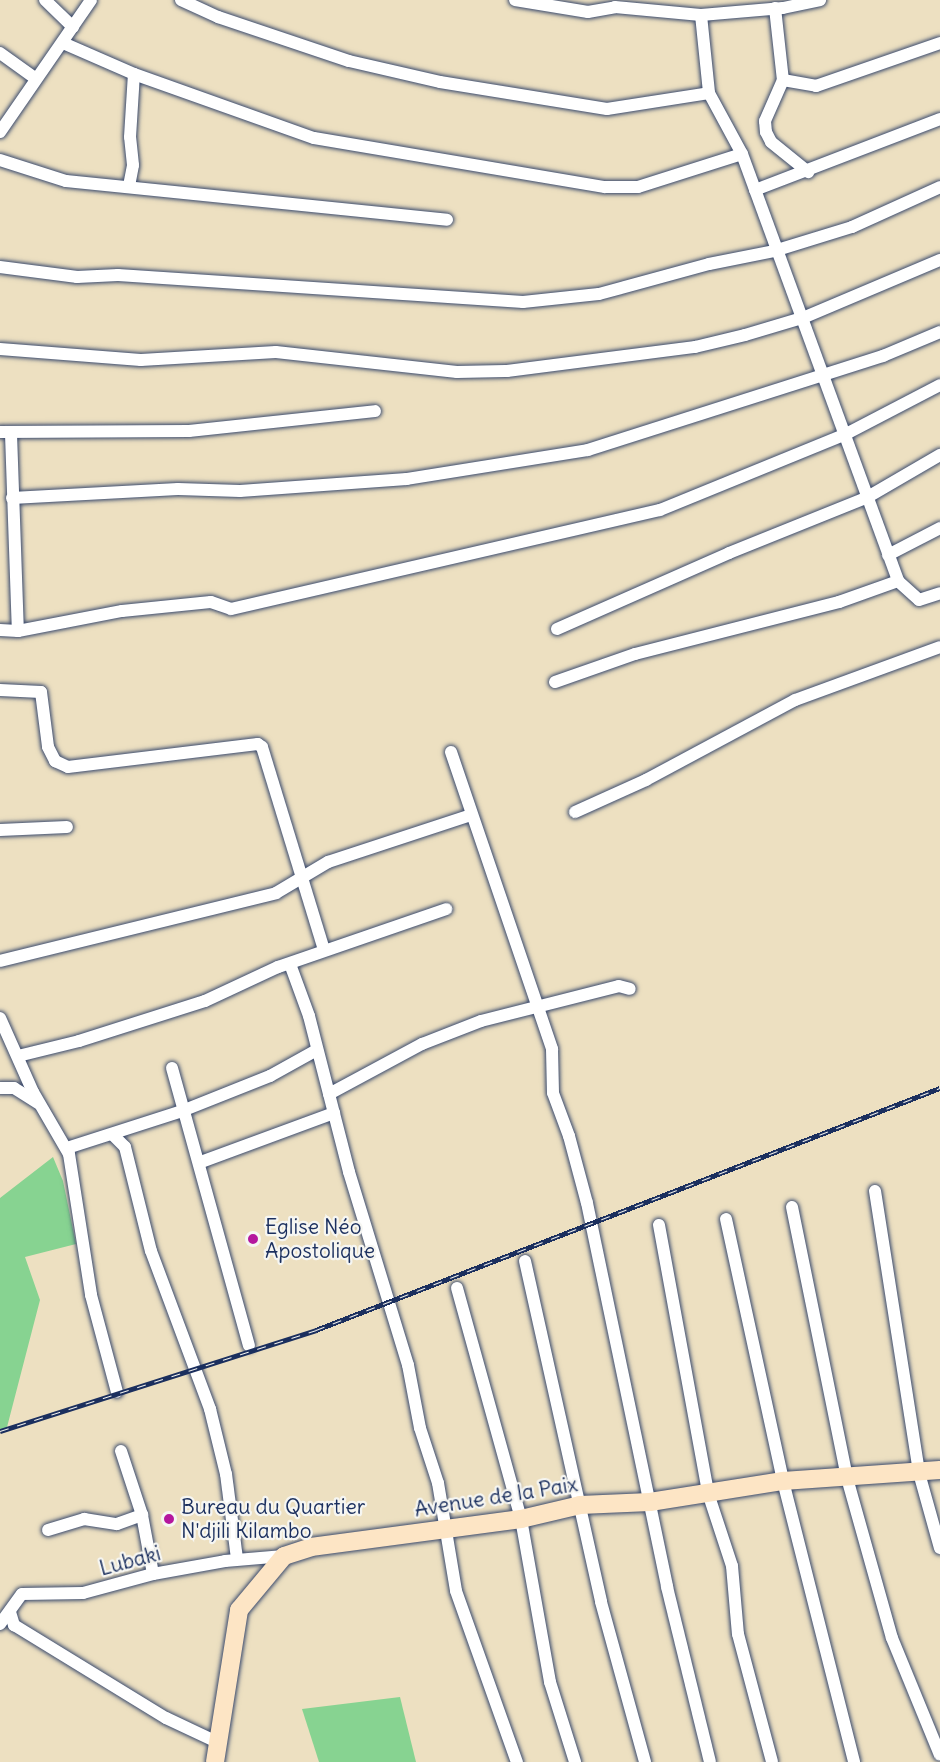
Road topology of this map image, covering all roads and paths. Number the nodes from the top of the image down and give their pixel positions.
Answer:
1 (45, 0) edge
2 (90, 0) edge
3 (181, 0) edge
4 (516, 0) edge
5 (820, 0) edge
6 (617, 3) edge
7 (781, 6) edge
8 (701, 15) junction
9 (74, 27) junction
10 (63, 43) junction
11 (940, 43) edge
12 (0, 53) edge
13 (134, 74) junction
14 (36, 79) junction
15 (783, 80) junction
16 (709, 93) junction
17 (940, 119) edge
18 (0, 132) edge
19 (742, 154) junction
20 (0, 160) edge
21 (808, 172) junction
22 (129, 186) junction
23 (940, 187) edge
24 (755, 190) junction
25 (447, 220) dead end
26 (774, 251) junction
27 (940, 260) edge
28 (0, 267) edge
29 (801, 318) junction
30 (940, 332) edge
31 (0, 349) edge
32 (824, 372) junction
33 (940, 385) edge
34 (375, 411) dead end
35 (5, 433) edge
36 (846, 434) junction
37 (940, 455) edge
38 (12, 498) junction
39 (866, 498) junction
40 (940, 528) edge
41 (888, 555) junction
42 (898, 581) junction
43 (940, 593) edge
44 (557, 629) dead end
45 (0, 630) edge
46 (18, 631) junction
47 (940, 647) edge
48 (555, 682) dead end
49 (0, 690) edge
50 (451, 752) dead end
51 (575, 812) dead end
52 (471, 815) junction
53 (67, 827) dead end
54 (0, 831) edge
55 (302, 879) junction
56 (446, 909) dead end
57 (324, 950) junction
58 (0, 961) edge
59 (290, 964) junction
60 (630, 988) dead end
61 (537, 1007) junction
62 (0, 1018) edge
63 (317, 1050) junction
64 (18, 1056) junction
65 (172, 1068) dead end
66 (0, 1088) edge
67 (330, 1094) junction
68 (39, 1104) junction
69 (182, 1111) junction
70 (334, 1113) junction
71 (113, 1135) junction
72 (67, 1148) junction
73 (201, 1162) junction
74 (875, 1191) dead end
75 (792, 1207) dead end
76 (726, 1219) dead end
77 (659, 1225) dead end
78 (525, 1261) dead end
79 (457, 1288) dead end
80 (249, 1345) dead end
81 (117, 1392) dead end
82 (121, 1451) dead end
83 (940, 1470) edge
84 (919, 1473) junction
85 (847, 1478) junction
86 (783, 1481) junction
87 (708, 1493) junction
88 (650, 1502) junction
89 (580, 1505) junction
90 (142, 1515) junction
91 (521, 1519) junction
92 (447, 1528) junction
93 (48, 1530) dead end
94 (940, 1548) edge
95 (284, 1556) junction
96 (237, 1559) junction
97 (153, 1574) junction
98 (10, 1612) junction
99 (0, 1624) edge
100 (217, 1742) junction
101 (940, 1755) edge
102 (215, 1762) edge
103 (517, 1762) edge
104 (575, 1762) edge
105 (645, 1762) edge
106 (710, 1762) edge
107 (772, 1762) edge
108 (854, 1762) edge

1 - 9 street
2 - 9 street
3 - 16 street
4 - 6 street
5 - 7 street
6 - 8 street
7 - 8 street
7 - 15 street
8 - 16 street
9 - 10 street
10 - 13 street
10 - 14 street
11 - 15 street
12 - 14 street
13 - 19 street
13 - 22 street
14 - 18 street
15 - 21 street
16 - 19 street
17 - 21 street
19 - 24 street
20 - 22 street
21 - 24 street
22 - 25 street
23 - 26 street
24 - 26 street
26 - 28 street
26 - 29 street
27 - 29 street
29 - 31 street
29 - 32 street
30 - 32 street
32 - 36 street
32 - 38 street
33 - 36 street
34 - 35 street
35 - 38 street
36 - 39 street
36 - 46 street
37 - 39 street
38 - 46 street
39 - 41 street
39 - 44 street
40 - 41 street
41 - 42 street
42 - 43 street
42 - 48 street
45 - 46 street
47 - 51 street
49 - 55 street
50 - 52 street
52 - 55 street
52 - 61 street
53 - 54 street
55 - 57 street
55 - 58 street
56 - 57 street
57 - 59 street
59 - 63 street
59 - 64 street
60 - 61 street
61 - 67 street
61 - 88 street
62 - 64 street
63 - 67 street
63 - 69 street
64 - 68 street
65 - 69 street
66 - 68 street
67 - 70 street
68 - 72 street
69 - 71 street
69 - 73 street
70 - 73 street
70 - 92 street
71 - 72 street
71 - 96 street
72 - 81 street
73 - 80 street
74 - 84 street
75 - 85 street
76 - 86 street
77 - 87 street
78 - 89 street
79 - 91 street
82 - 90 street
83 - 84 street, Avenue de la Paix
84 - 85 street, Avenue de la Paix
84 - 94 street
85 - 86 street, Avenue de la Paix
85 - 101 street
86 - 87 street, Avenue de la Paix
86 - 108 street
87 - 88 street, Avenue de la Paix
87 - 107 street
88 - 89 street, Avenue de la Paix
88 - 106 street
89 - 91 street, Avenue de la Paix
89 - 105 street
90 - 93 street
90 - 97 street
91 - 92 street, Avenue de la Paix
91 - 104 street
92 - 95 street, Avenue de la Paix
92 - 103 street
95 - 96 street, Lubaki
95 - 100 street
96 - 97 street, Lubaki
97 - 98 street, Lubaki
98 - 99 street, Lubaki
98 - 100 street
100 - 102 street

